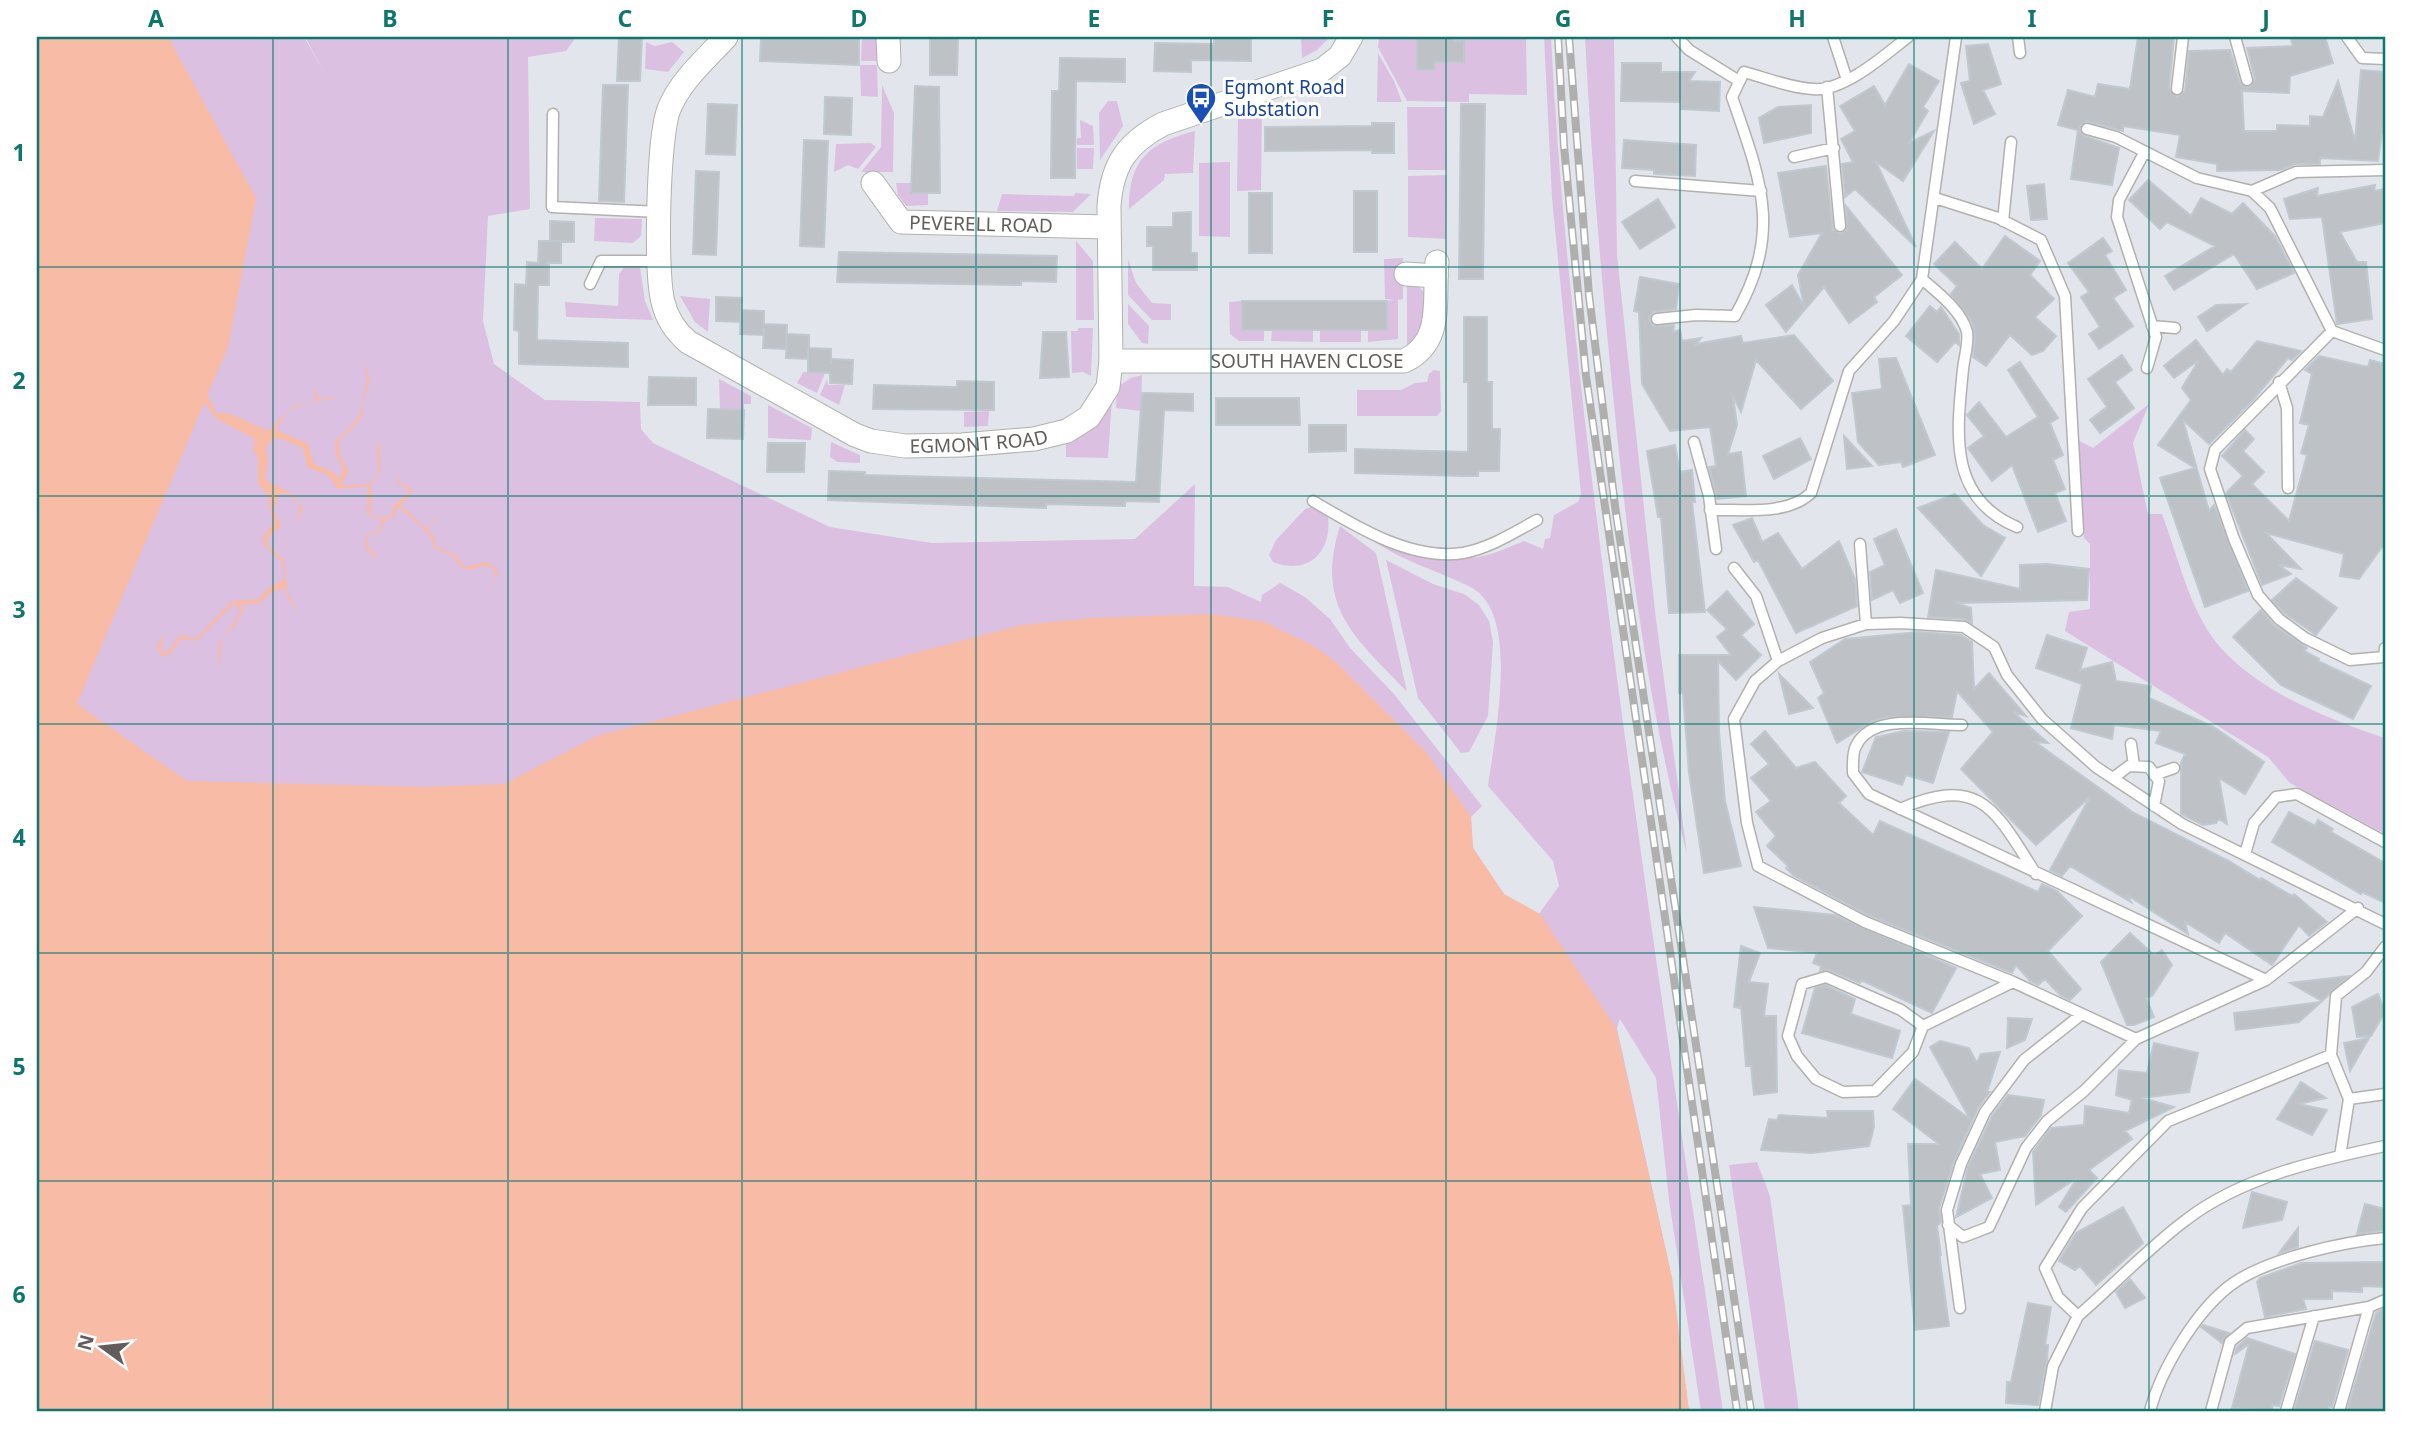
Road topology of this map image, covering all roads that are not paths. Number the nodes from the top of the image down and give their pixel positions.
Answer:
1 (726, 37) edge
2 (888, 37) edge
3 (1351, 37) edge
4 (1677, 37) edge
5 (1833, 37) edge
6 (1908, 37) edge
7 (1956, 37) edge
8 (2018, 37) edge
9 (2183, 37) edge
10 (2235, 37) edge
11 (2347, 37) edge
12 (2020, 52) dead end
13 (2385, 59) edge
14 (889, 61) dead end
15 (1847, 79) junction
16 (2247, 80) dead end
17 (1740, 81) junction
18 (1827, 87) junction
19 (2178, 89) dead end
20 (553, 114) dead end
21 (2087, 129) dead end
22 (2011, 142) dead end
23 (1834, 148) junction
24 (2144, 153) junction
25 (1794, 157) dead end
26 (2385, 170) edge
27 (1636, 181) dead end
28 (873, 183) dead end
29 (1762, 191) junction
30 (2252, 191) junction
31 (1935, 198) junction
32 (660, 212) junction
33 (2004, 221) junction
34 (1840, 226) dead end
35 (1108, 227) junction
36 (657, 261) junction
37 (1406, 274) dead end
38 (1922, 279) junction
39 (590, 284) dead end
40 (1657, 319) dead end
41 (2152, 326) junction
42 (2175, 328) dead end
43 (2332, 331) junction
44 (2385, 350) edge
45 (1111, 361) junction
46 (2147, 368) dead end
47 (2279, 382) junction
48 (1694, 442) dead end
49 (2288, 488) dead end
50 (1313, 501) dead end
51 (1710, 510) junction
52 (1537, 520) dead end
53 (2017, 527) dead end
54 (2078, 531) dead end
55 (1860, 544) dead end
56 (1716, 549) dead end
57 (1734, 568) dead end
58 (1867, 624) junction
59 (2385, 648) edge
60 (1777, 661) junction
61 (1962, 725) dead end
62 (2131, 744) dead end
63 (2134, 766) junction
64 (2174, 768) dead end
65 (2154, 775) junction
66 (2113, 778) junction
67 (2154, 806) junction
68 (1900, 809) junction
69 (2385, 842) edge
70 (2245, 854) junction
71 (2036, 874) junction
72 (2358, 908) junction
73 (2385, 924) edge
74 (2385, 947) edge
75 (2266, 980) junction
76 (2013, 982) junction
77 (2082, 1014) junction
78 (1923, 1026) junction
79 (2136, 1039) junction
80 (2331, 1055) junction
81 (2385, 1094) edge
82 (2349, 1099) junction
83 (2385, 1146) edge
84 (2340, 1156) junction
85 (1948, 1225) junction
86 (2385, 1238) edge
87 (2385, 1300) edge
88 (2369, 1307) junction
89 (1960, 1308) dead end
90 (2078, 1316) junction
91 (2314, 1316) junction
92 (2045, 1411) edge
93 (2150, 1411) edge
94 (2211, 1411) edge
95 (2286, 1411) edge
96 (2339, 1411) edge

1 - 32 street, EGMONT ROAD
2 - 14 street
3 - 35 street, EGMONT ROAD
4 - 17 lane
5 - 15 lane
6 - 15 lane
7 - 31 lane
8 - 12 lane
9 - 19 lane
10 - 16 lane
11 - 13 lane
15 - 18 lane
17 - 18 lane
17 - 29 lane
18 - 23 lane
20 - 32 lane
21 - 24 lane
22 - 33 lane
23 - 25 lane
23 - 34 lane
24 - 30 lane
24 - 41 lane
26 - 30 lane
27 - 29 lane
28 - 35 street, PEVERELL ROAD
29 - 40 lane
30 - 43 lane
31 - 33 lane
31 - 38 lane
32 - 36 street, EGMONT ROAD
33 - 54 lane
35 - 45 street, EGMONT ROAD
36 - 39 lane
36 - 45 street, EGMONT ROAD
37 - 45 street, SOUTH HAVEN CLOSE
38 - 51 lane
38 - 53 lane
41 - 42 lane
41 - 46 lane
43 - 44 lane
43 - 47 lane
47 - 49 lane
47 - 59 lane
48 - 51 lane
50 - 52 lane
51 - 56 lane
55 - 58 lane
57 - 60 lane
58 - 60 lane
58 - 66 lane
60 - 76 lane
61 - 68 lane
62 - 63 lane
63 - 65 lane
63 - 66 lane
64 - 65 lane
65 - 67 lane
66 - 67 lane
67 - 70 lane
68 - 71 lane
68 - 71 lane
69 - 70 lane
70 - 72 lane
71 - 75 lane
72 - 73 lane
72 - 75 lane
74 - 80 lane
75 - 79 lane
76 - 77 lane
76 - 78 lane
77 - 79 lane
77 - 85 lane
78 - 78 lane
79 - 85 lane
80 - 82 lane
80 - 90 lane
81 - 82 lane
82 - 84 lane
83 - 84 lane
84 - 90 lane
85 - 89 lane
86 - 93 lane
87 - 88 lane
88 - 91 lane
88 - 96 lane
90 - 92 lane
91 - 94 lane
91 - 95 lane

